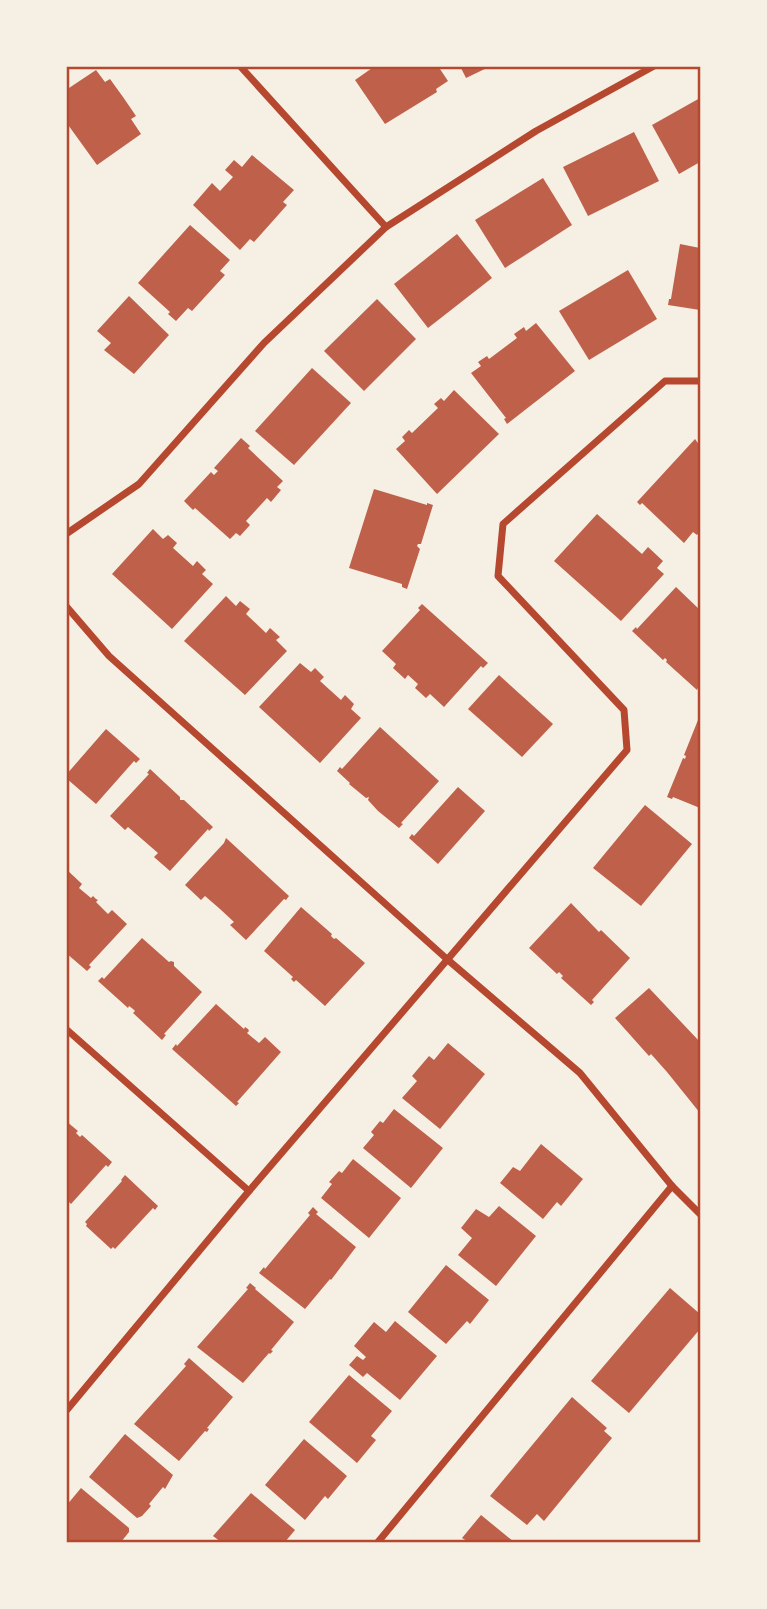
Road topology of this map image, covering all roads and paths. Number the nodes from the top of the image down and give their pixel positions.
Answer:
1 (240, 66) edge
2 (654, 66) edge
3 (386, 227) junction
4 (701, 381) edge
5 (66, 534) edge
6 (66, 606) edge
7 (448, 960) junction
8 (66, 1029) edge
9 (672, 1186) junction
10 (249, 1192) junction
11 (701, 1214) edge
12 (66, 1411) edge
13 (378, 1542) edge

1 - 3 street
2 - 3 street
3 - 5 street
4 - 7 street
6 - 7 street
7 - 9 street
7 - 10 street
8 - 10 street
9 - 11 street
9 - 13 street
10 - 12 street

